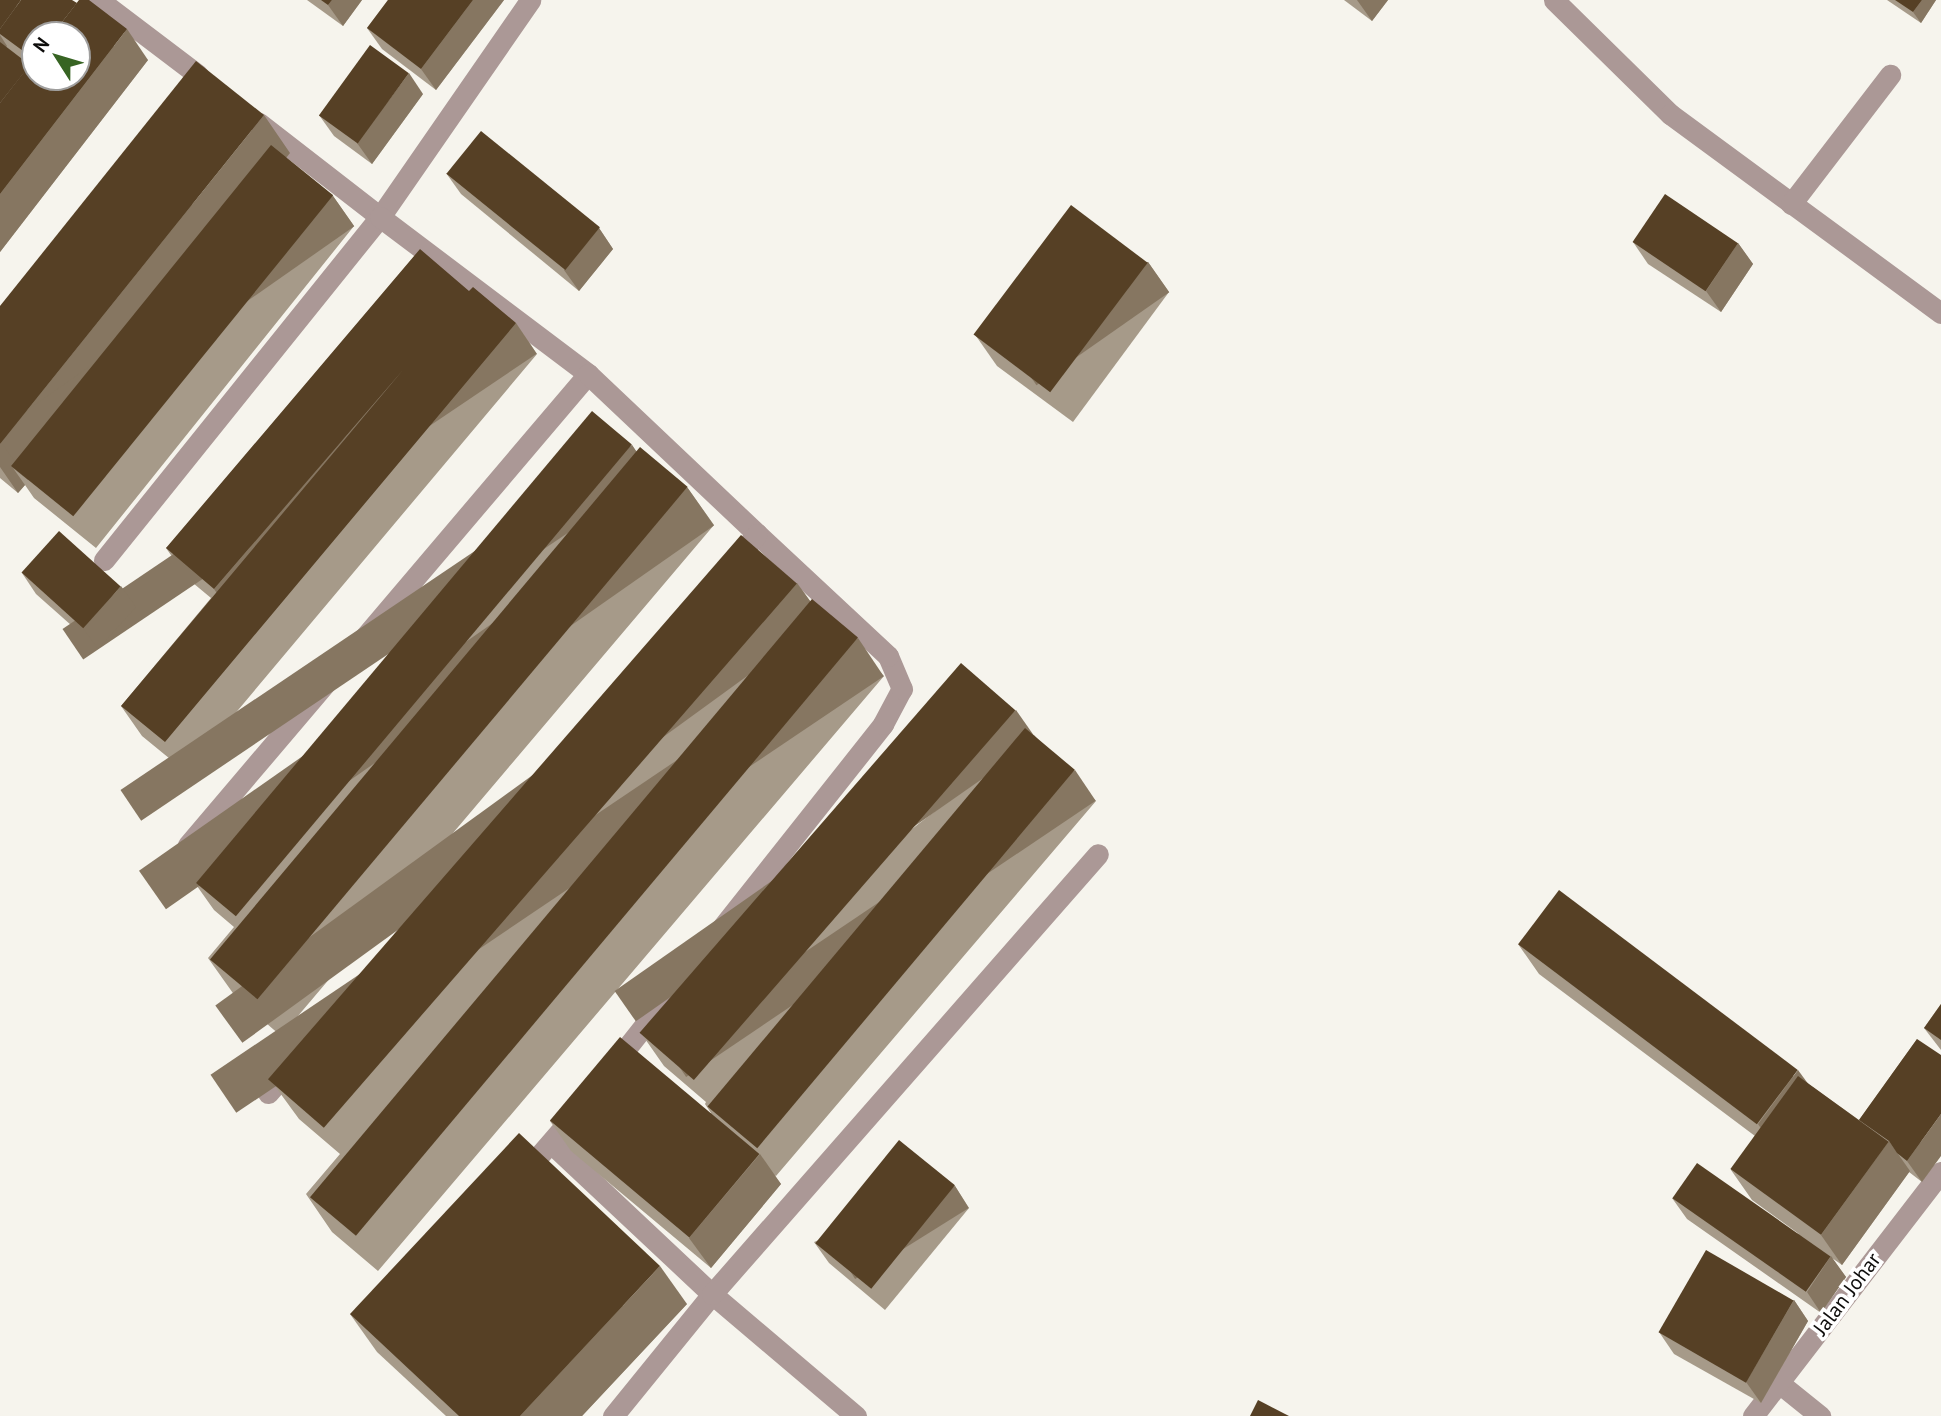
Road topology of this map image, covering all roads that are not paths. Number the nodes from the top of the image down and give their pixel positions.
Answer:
1 (99, 0) edge
2 (530, 0) edge
3 (1554, 0) edge
4 (198, 75) junction
5 (1890, 75) dead end
6 (219, 92) edge
7 (180, 96) edge
8 (241, 108) edge
9 (1791, 204) junction
10 (380, 217) junction
11 (1941, 313) edge
12 (588, 374) junction
13 (757, 534) junction
14 (104, 560) dead end
15 (721, 576) edge
16 (188, 845) dead end
17 (1098, 854) dead end
18 (304, 1051) edge
19 (602, 1079) edge
20 (268, 1093) dead end
21 (585, 1101) edge
22 (551, 1143) junction
23 (1941, 1172) edge
24 (506, 1193) edge
25 (712, 1294) junction
26 (1779, 1383) junction
27 (613, 1416) edge
28 (856, 1416) edge
29 (1754, 1416) edge
30 (1820, 1416) edge

1 - 4 street
2 - 10 street
3 - 9 street
4 - 6 street
4 - 7 street
5 - 9 street
8 - 10 street
9 - 11 street
10 - 12 street
10 - 14 street
12 - 13 street
12 - 16 street
13 - 15 street
13 - 19 street
17 - 25 street
18 - 20 street
21 - 22 street
22 - 24 street
22 - 25 street
23 - 26 street, Jalan Johar
25 - 27 street
25 - 28 street
26 - 29 street, Jalan Johar
26 - 30 street

